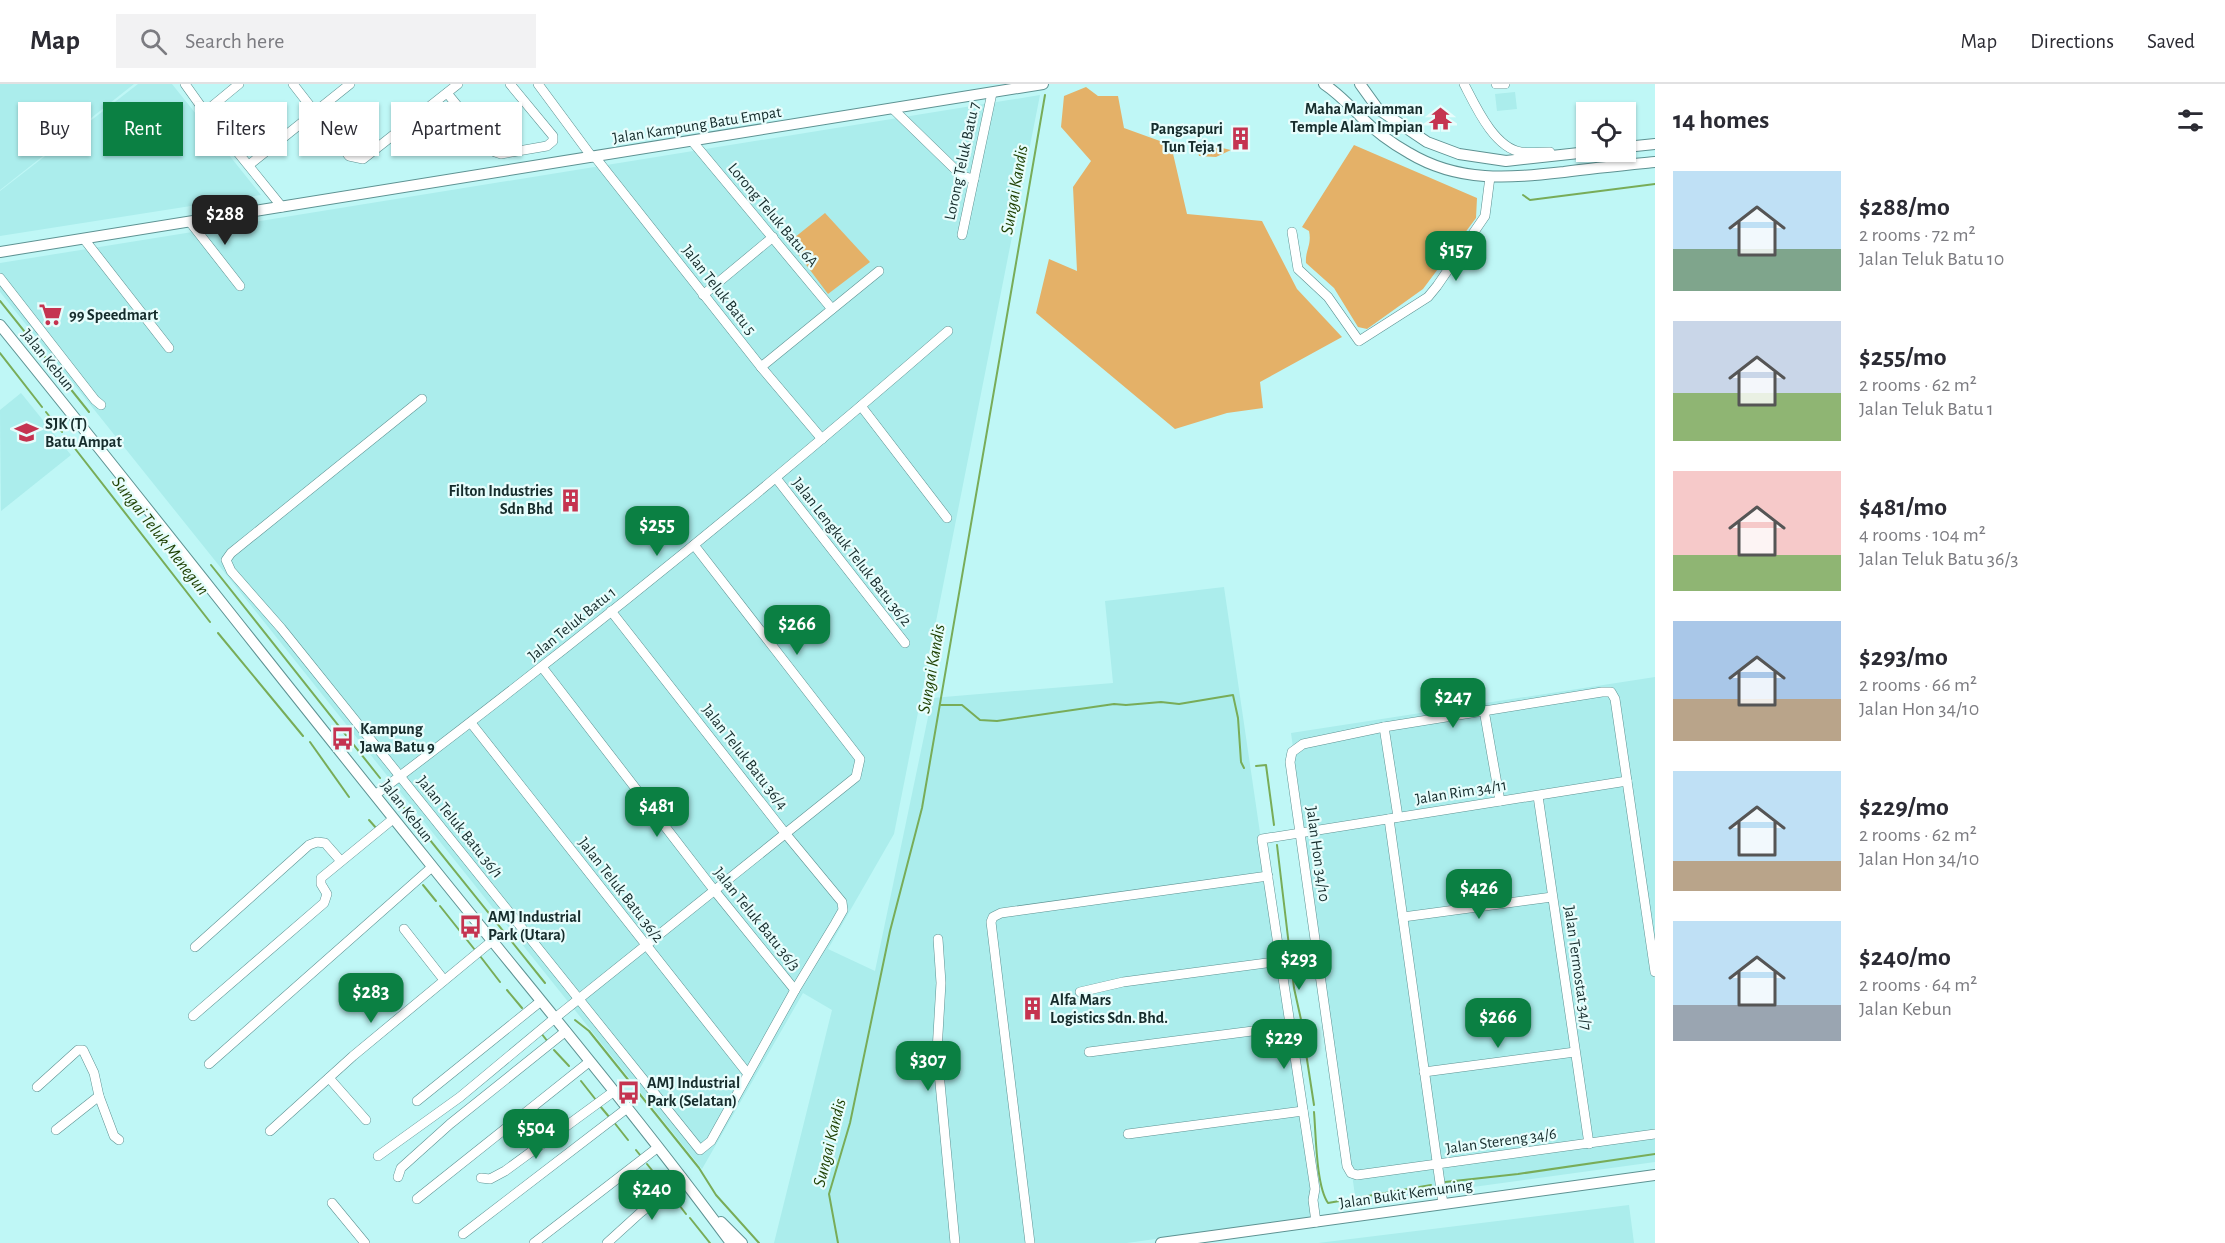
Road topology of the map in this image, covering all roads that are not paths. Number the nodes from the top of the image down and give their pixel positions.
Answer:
1 (185, 84) edge
2 (240, 84) edge
3 (293, 84) edge
4 (350, 84) edge
5 (458, 84) edge
6 (510, 84) edge
7 (538, 84) edge
8 (1043, 84) edge
9 (1324, 84) edge
10 (1360, 84) edge
11 (1464, 84) edge
12 (1496, 84) edge
13 (1505, 84) edge
14 (447, 93) junction
15 (992, 93) junction
16 (198, 102) edge
17 (218, 102) edge
18 (307, 102) edge
19 (328, 102) edge
20 (893, 109) junction
21 (299, 125) edge
22 (692, 141) junction
23 (1655, 144) edge
24 (379, 146) edge
25 (1636, 146) edge
26 (1576, 152) edge
27 (1576, 153) edge
28 (242, 156) edge
29 (349, 156) edge
30 (367, 156) edge
31 (593, 157) junction
32 (1655, 162) edge
33 (249, 165) junction
34 (1491, 177) junction
35 (974, 179) junction
36 (282, 207) junction
37 (190, 222) junction
38 (1292, 232) dead end
39 (962, 235) dead end
40 (773, 237) junction
41 (84, 239) junction
42 (0, 252) edge
43 (879, 271) dead end
44 (0, 278) edge
45 (240, 286) dead end
46 (704, 294) junction
47 (832, 309) junction
48 (0, 325) edge
49 (948, 331) dead end
50 (169, 348) dead end
51 (761, 367) junction
52 (422, 399) dead end
53 (101, 405) dead end
54 (861, 406) junction
55 (822, 439) junction
56 (776, 478) junction
57 (948, 518) dead end
58 (694, 545) junction
59 (611, 611) junction
60 (905, 644) dead end
61 (542, 667) junction
62 (1484, 710) junction
63 (471, 723) junction
64 (1384, 727) junction
65 (400, 777) junction
66 (1627, 782) junction
67 (375, 795) junction
68 (1538, 796) junction
69 (1500, 801) junction
70 (1394, 818) junction
71 (393, 819) junction
72 (785, 833) junction
73 (1300, 833) junction
74 (340, 861) junction
75 (432, 867) junction
76 (1268, 876) junction
77 (714, 890) junction
78 (1552, 897) junction
79 (1403, 917) junction
80 (404, 929) dead end
81 (1652, 935) edge
82 (938, 939) dead end
83 (492, 940) junction
84 (645, 945) junction
85 (195, 947) dead end
86 (1281, 961) junction
87 (1655, 972) edge
88 (444, 980) junction
89 (795, 990) junction
90 (1080, 992) dead end
91 (579, 998) junction
92 (541, 1001) junction
93 (193, 1016) dead end
94 (555, 1018) junction
95 (1291, 1026) junction
96 (566, 1031) junction
97 (1089, 1052) dead end
98 (1575, 1052) junction
99 (589, 1062) junction
100 (209, 1064) dead end
101 (1424, 1072) junction
102 (748, 1074) junction
103 (329, 1078) junction
104 (37, 1087) dead end
105 (612, 1092) junction
106 (99, 1096) junction
107 (417, 1101) dead end
108 (626, 1109) junction
109 (1303, 1111) junction
110 (366, 1120) dead end
111 (56, 1130) dead end
112 (270, 1131) dead end
113 (1128, 1134) dead end
114 (1655, 1134) edge
115 (119, 1140) dead end
116 (1589, 1144) junction
117 (657, 1148) junction
118 (378, 1156) dead end
119 (1437, 1164) junction
120 (1350, 1173) joint
121 (1655, 1175) edge
122 (399, 1177) dead end
123 (481, 1178) dead end
124 (683, 1180) junction
125 (417, 1199) dead end
126 (332, 1203) dead end
127 (701, 1203) junction
128 (1443, 1204) junction
129 (1316, 1222) junction
130 (464, 1234) dead end
131 (365, 1243) edge
132 (534, 1243) edge
133 (607, 1243) edge
134 (731, 1243) edge
135 (742, 1243) edge
136 (955, 1243) edge
137 (1030, 1243) edge
138 (1161, 1243) edge

1 - 16 street
2 - 17 street
3 - 18 street
4 - 19 street
5 - 14 street
6 - 14 street
7 - 31 street, Jalan Teluk Batu 5
8 - 15 main road, Jalan Kampung Batu Empat
9 - 34 main road
10 - 27 main road
11 - 26 street
12 - 13 street
14 - 24 street
15 - 20 main road, Jalan Kampung Batu Empat
15 - 35 street, Lorong Teluk Batu 7
20 - 22 main road, Jalan Kampung Batu Empat
20 - 35 street
21 - 33 street
22 - 31 main road, Jalan Kampung Batu Empat
22 - 40 street, Lorong Teluk Batu 6A
23 - 25 main road
28 - 33 street
29 - 30 street
31 - 36 main road, Jalan Kampung Batu Empat
31 - 46 street, Jalan Teluk Batu 5
32 - 34 main road
33 - 36 street
34 - 38 street
35 - 39 street, Lorong Teluk Batu 7
36 - 37 main road, Jalan Kampung Batu Empat
37 - 41 main road, Jalan Kampung Batu Empat
37 - 45 street
40 - 46 street
40 - 47 street, Lorong Teluk Batu 6A
41 - 42 main road, Jalan Kampung Batu Empat
41 - 50 street
43 - 47 street
44 - 53 street
46 - 51 street, Jalan Teluk Batu 5
47 - 51 street
48 - 67 main road, Jalan Kebun
49 - 54 street, Jalan Teluk Batu 1
51 - 55 street, Jalan Teluk Batu 5
52 - 65 street, Jalan Teluk Batu 36/1
54 - 55 street, Jalan Teluk Batu 1
54 - 57 street
55 - 56 street, Jalan Teluk Batu 1
56 - 58 street, Jalan Teluk Batu 1
56 - 60 street, Jalan Lengkuk Teluk Batu 36/2
58 - 59 street, Jalan Teluk Batu 1
58 - 72 street
59 - 61 street, Jalan Teluk Batu 1
59 - 72 street, Jalan Teluk Batu 36/4
61 - 63 street, Jalan Teluk Batu 1
61 - 77 street, Jalan Teluk Batu 36/3
62 - 64 street
62 - 66 street
62 - 69 street
63 - 65 street, Jalan Teluk Batu 1
63 - 84 street, Jalan Teluk Batu 36/2
64 - 70 street
64 - 73 street, Jalan Hon 34/10
65 - 67 street, Jalan Teluk Batu 1
65 - 91 street, Jalan Teluk Batu 36/1
66 - 68 street, Jalan Rim 34/11
66 - 81 street
67 - 71 main road, Jalan Kebun
68 - 69 street, Jalan Rim 34/11
68 - 78 street, Jalan Termostat 34/7
69 - 70 street, Jalan Rim 34/11
70 - 73 street, Jalan Rim 34/11
70 - 79 street
71 - 74 street
71 - 75 main road, Jalan Kebun
72 - 77 street
72 - 89 street, Jalan Teluk Batu 36/4
73 - 76 street, Jalan Rim 34/11
73 - 120 street, Jalan Hon 34/10
74 - 85 street
74 - 93 street
75 - 83 main road, Jalan Kebun
75 - 100 street
76 - 86 street
76 - 137 street
77 - 84 street
77 - 89 street, Jalan Teluk Batu 36/3
78 - 79 street
78 - 98 street, Jalan Termostat 34/7
79 - 101 street
80 - 88 street
81 - 87 street
82 - 136 street
83 - 88 street
83 - 92 main road, Jalan Kebun
84 - 91 street
84 - 102 street, Jalan Teluk Batu 36/2
86 - 90 street
86 - 95 street
88 - 103 street
89 - 102 street
91 - 94 street
91 - 102 street, Jalan Teluk Batu 36/1
92 - 94 main road, Jalan Kebun
92 - 107 street
94 - 96 main road, Jalan Kebun
94 - 118 street
95 - 97 street
95 - 109 street
96 - 99 main road, Jalan Kebun
96 - 122 street
98 - 101 street
98 - 116 street, Jalan Termostat 34/7
99 - 105 main road, Jalan Kebun
99 - 125 street
101 - 119 street
103 - 110 street
103 - 112 street
104 - 106 street
105 - 108 main road, Jalan Kebun
105 - 123 street
106 - 111 street
106 - 115 street
108 - 117 main road, Jalan Kebun
108 - 130 street
109 - 113 street
109 - 129 street
114 - 116 street, Jalan Stereng 34/6
116 - 119 street, Jalan Stereng 34/6
117 - 124 main road, Jalan Kebun
117 - 132 street
119 - 120 street, Jalan Stereng 34/6
119 - 128 street
121 - 128 main road, Jalan Bukit Kemuning
124 - 127 main road, Jalan Kebun
124 - 133 street
126 - 131 street
127 - 134 main road, Jalan Kebun
127 - 135 main road, Jalan Kebun
128 - 129 main road, Jalan Bukit Kemuning
129 - 138 main road, Jalan Bukit Kemuning

